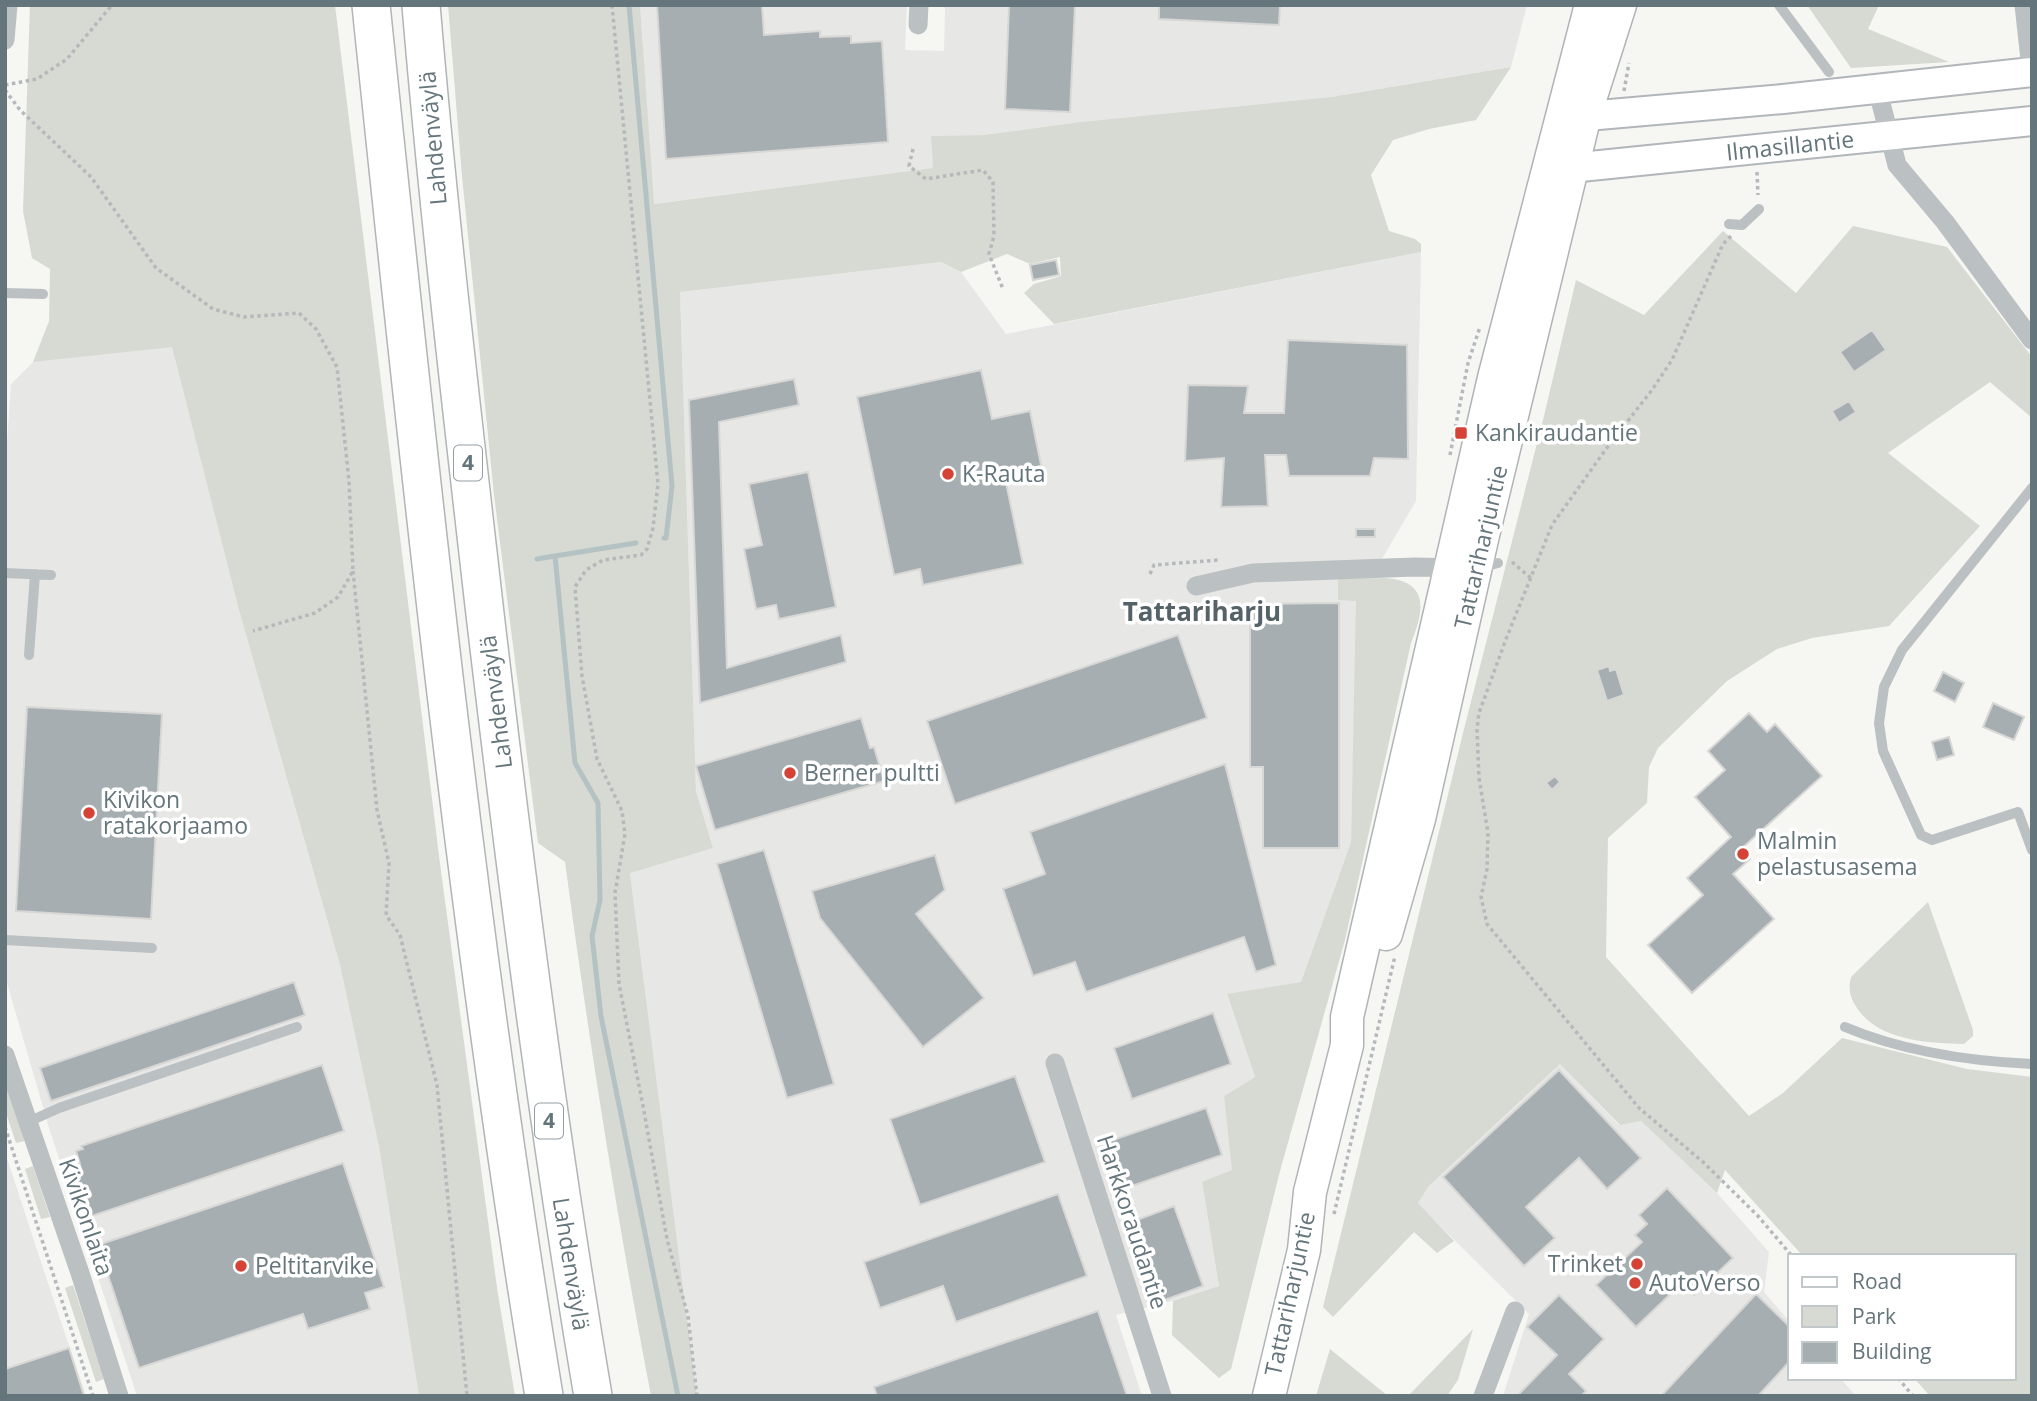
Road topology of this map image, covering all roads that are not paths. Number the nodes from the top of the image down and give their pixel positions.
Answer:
1 (8, 5) edge
2 (372, 5) edge
3 (421, 5) edge
4 (1591, 5) edge
5 (1620, 5) edge
6 (1779, 5) edge
7 (2027, 12) edge
8 (5, 40) edge
9 (1829, 72) dead end
10 (2031, 72) edge
11 (2032, 78) edge
12 (1877, 88) junction
13 (1573, 117) junction
14 (2032, 121) edge
15 (1888, 136) junction
16 (1561, 169) junction
17 (1759, 209) road end
18 (1729, 224) dead end
19 (5, 293) edge
20 (43, 294) dead end
21 (2032, 340) edge
22 (2032, 488) edge
23 (1475, 566) junction
24 (5, 573) edge
25 (35, 574) junction
26 (51, 575) dead end
27 (1196, 586) dead end
28 (29, 655) dead end
29 (2032, 850) edge
30 (5, 940) edge
31 (152, 948) dead end
32 (297, 1027) dead end
33 (1845, 1027) dead end
34 (5, 1055) edge
35 (1055, 1063) dead end
36 (2032, 1064) edge
37 (28, 1122) junction
38 (1310, 1192) junction
39 (1515, 1311) dead end
40 (118, 1396) edge
41 (544, 1396) edge
42 (593, 1396) edge
43 (1162, 1396) edge
44 (1246, 1396) edge
45 (1269, 1396) edge
46 (1483, 1396) edge

1 - 8 street
2 - 41 highway, Lahdenväylä / 4
3 - 42 highway, Lahdenväylä / 4
4 - 13 main road, Tattariharjuntie
5 - 13 main road, Tattariharjuntie
6 - 9 lane
7 - 10 street
10 - 11 street
10 - 12 main road, Ilmasillantie
12 - 13 main road, Ilmasillantie
12 - 15 street
13 - 16 main road, Tattariharjuntie
14 - 15 main road, Ilmasillantie
15 - 16 main road, Ilmasillantie
15 - 21 street
16 - 23 main road, Tattariharjuntie
17 - 18 lane
19 - 20 lane
22 - 29 lane
23 - 27 street
23 - 38 main road, Tattariharjuntie
24 - 25 lane
25 - 26 lane
25 - 28 lane
30 - 31 lane
32 - 37 lane
33 - 36 lane
34 - 37 street, Kivikonlaita
35 - 43 street, Harkkoraudantie
37 - 40 street, Kivikonlaita
38 - 44 main road, Tattariharjuntie
38 - 45 main road, Tattariharjuntie
39 - 46 street

